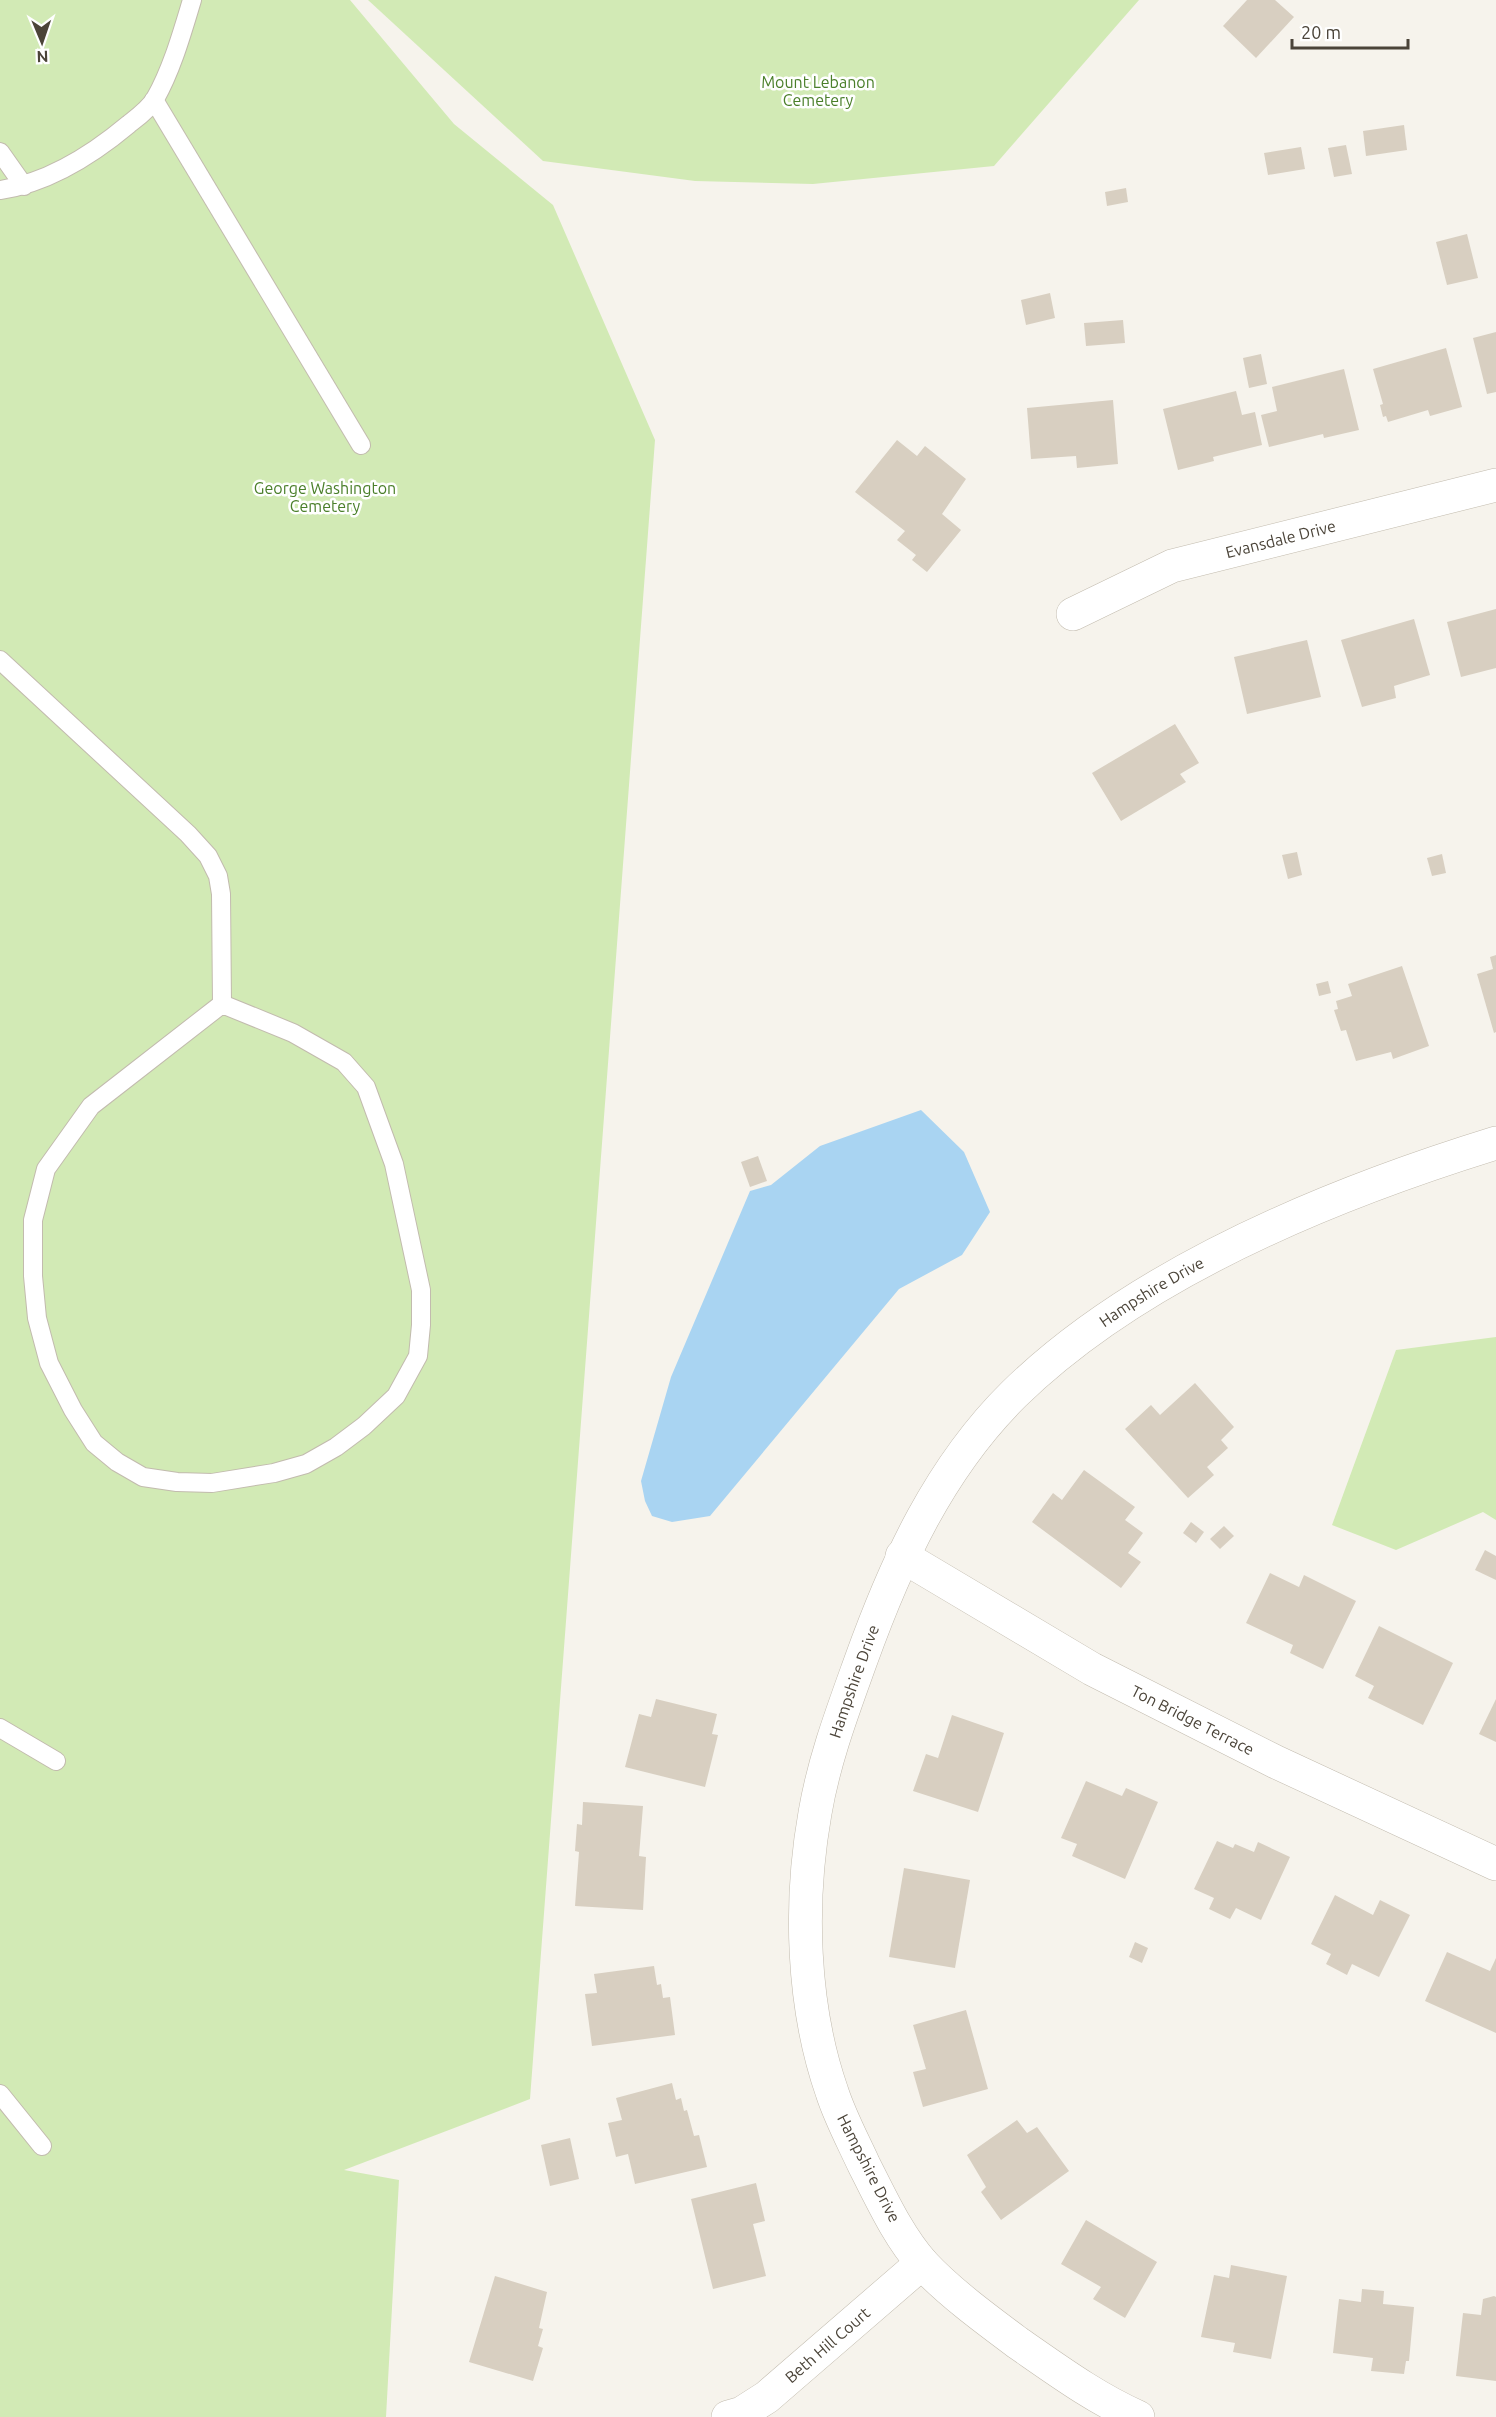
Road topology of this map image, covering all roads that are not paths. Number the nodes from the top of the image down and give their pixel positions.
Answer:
1 (192, 0) edge
2 (154, 100) junction
3 (0, 152) edge
4 (24, 186) junction
5 (0, 190) edge
6 (360, 445) dead end
7 (1496, 485) edge
8 (1073, 614) dead end
9 (0, 660) edge
10 (222, 1004) junction
11 (1496, 1143) edge
12 (902, 1556) junction
13 (0, 1728) edge
14 (56, 1761) dead end
15 (1496, 1864) edge
16 (0, 2094) edge
17 (42, 2146) dead end
18 (922, 2263) junction
19 (728, 2417) edge
20 (1138, 2417) edge

1 - 2 lane
2 - 4 lane
2 - 6 lane
3 - 4 lane
4 - 5 lane
7 - 8 street, Evansdale Drive
9 - 10 lane
10 - 10 lane
11 - 12 street, Hampshire Drive
12 - 15 street, Ton Bridge Terrace
12 - 18 street, Hampshire Drive
13 - 14 lane
16 - 17 lane
18 - 19 street, Beth Hill Court
18 - 20 street, Hampshire Drive

